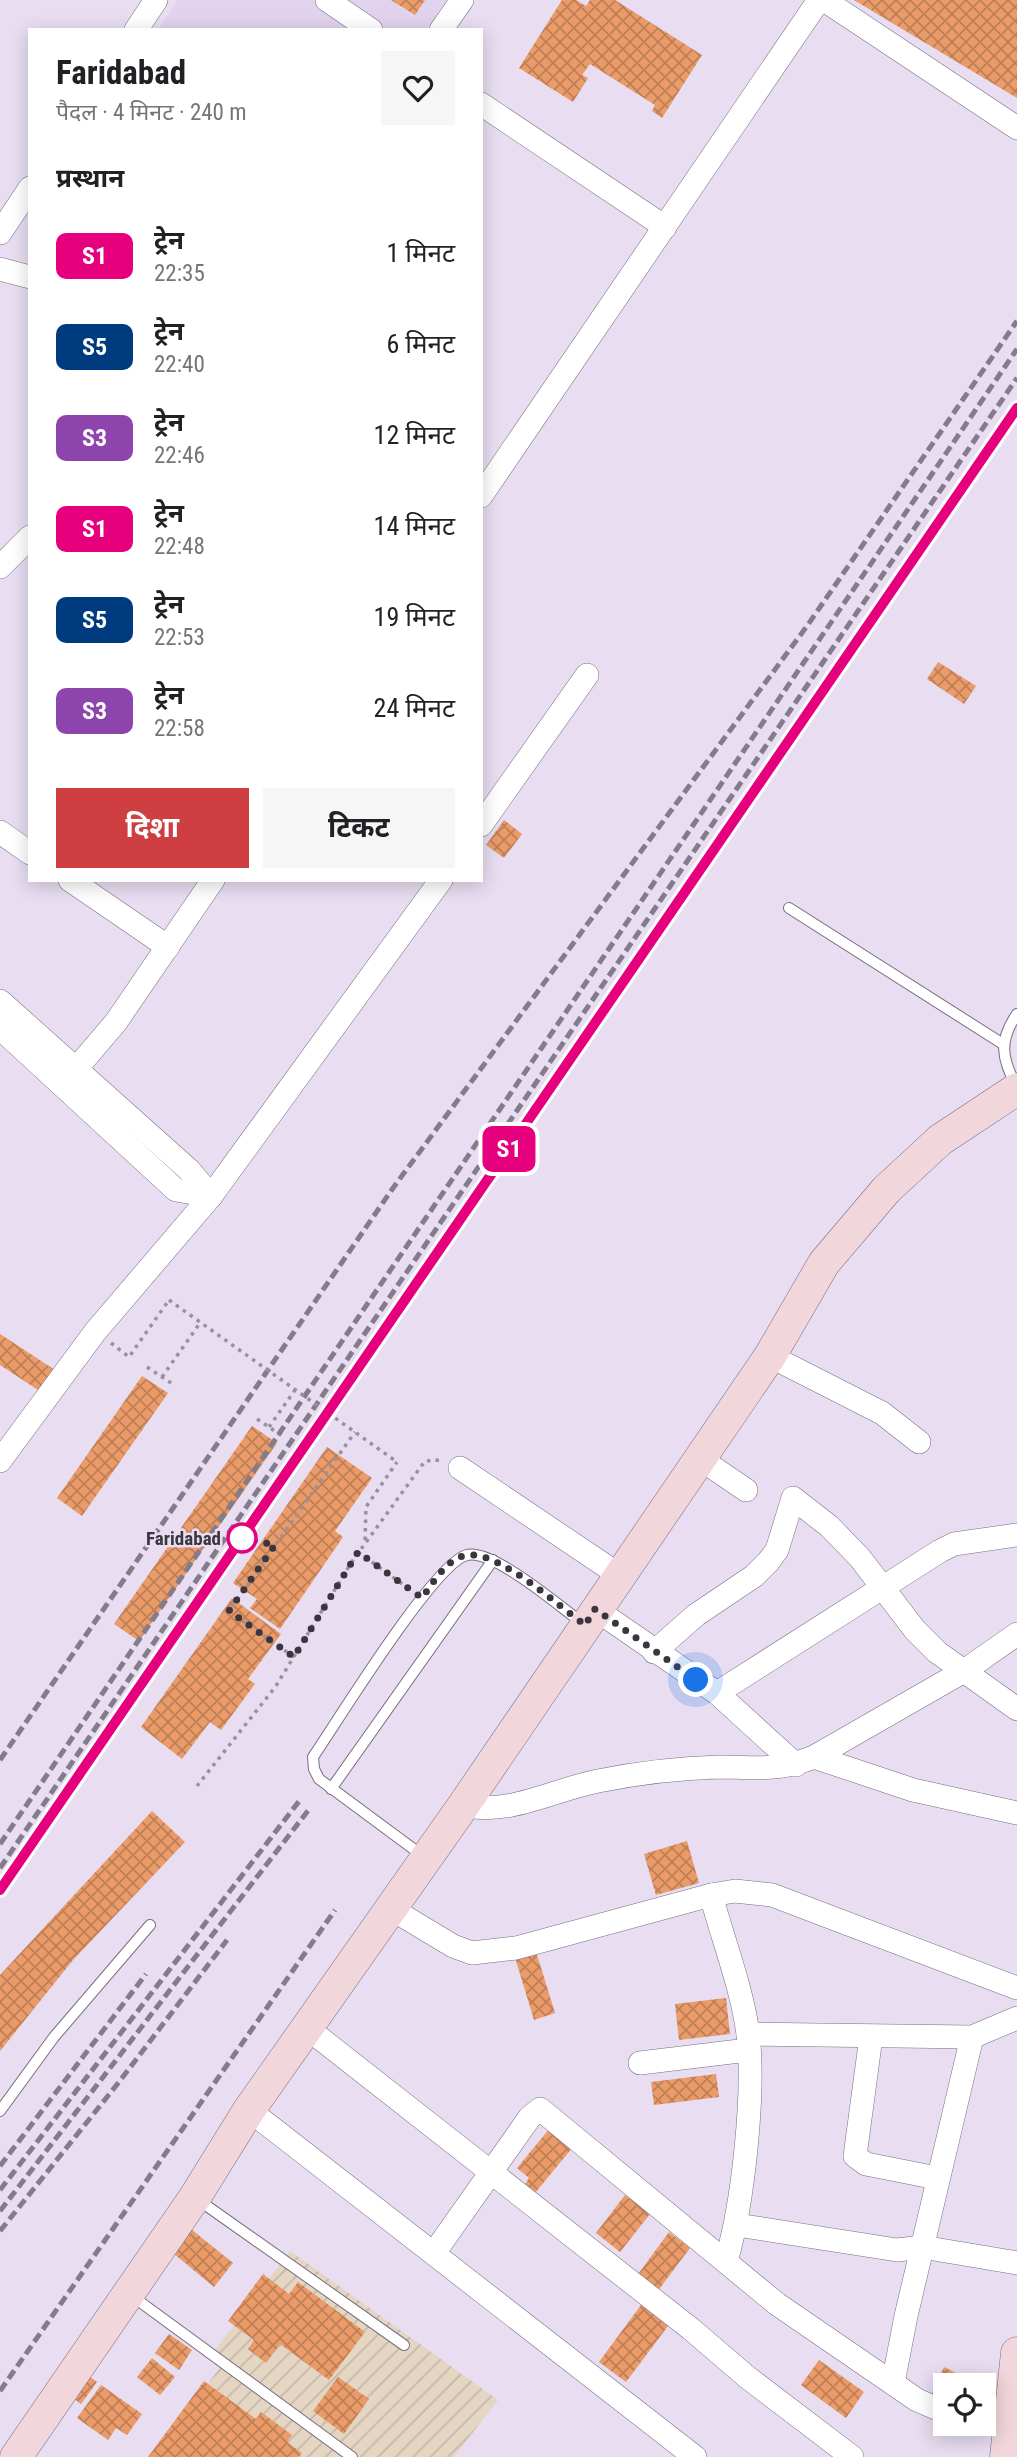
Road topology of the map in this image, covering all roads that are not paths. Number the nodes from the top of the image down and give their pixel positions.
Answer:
1 (156, 0) edge
2 (327, 0) edge
3 (462, 0) edge
4 (822, 0) edge
5 (137, 28) edge
6 (368, 28) edge
7 (441, 28) edge
8 (483, 105) edge
9 (1017, 128) edge
10 (28, 191) edge
11 (665, 227) junction
12 (0, 233) edge
13 (0, 269) edge
14 (28, 276) edge
15 (483, 490) edge
16 (28, 539) edge
17 (0, 567) edge
18 (587, 675) dead end
19 (483, 822) edge
20 (0, 832) edge
21 (28, 852) edge
22 (73, 882) edge
23 (212, 882) edge
24 (440, 882) edge
25 (789, 908) dead end
26 (167, 947) junction
27 (0, 1000) edge
28 (1017, 1014) edge
29 (0, 1028) edge
30 (1003, 1044) junction
31 (76, 1069) junction
32 (1017, 1088) edge
33 (1017, 1108) edge
34 (211, 1196) junction
35 (790, 1325) junction
36 (770, 1356) junction
37 (919, 1442) dead end
38 (3, 1448) edge
39 (699, 1458) junction
40 (460, 1468) road end
41 (746, 1490) dead end
42 (1017, 1535) edge
43 (492, 1560) junction
44 (619, 1575) junction
45 (884, 1589) junction
46 (590, 1617) junction
47 (1017, 1634) edge
48 (654, 1652) junction
49 (964, 1671) junction
50 (717, 1693) junction
51 (1017, 1709) edge
52 (805, 1761) junction
53 (331, 1789) junction
54 (463, 1806) junction
55 (1017, 1813) edge
56 (425, 1858) junction
57 (711, 1895) junction
58 (390, 1908) junction
59 (150, 1925) dead end
60 (1017, 1988) edge
61 (1017, 2018) edge
62 (307, 2028) junction
63 (871, 2037) junction
64 (972, 2037) junction
65 (748, 2042) junction
66 (640, 2063) dead end
67 (249, 2110) junction
68 (0, 2111) edge
69 (492, 2172) junction
70 (937, 2178) junction
71 (195, 2197) junction
72 (737, 2225) junction
73 (922, 2247) junction
74 (434, 2253) junction
75 (726, 2262) junction
76 (1017, 2263) edge
77 (127, 2293) junction
78 (404, 2345) dead end
79 (1017, 2353) edge
80 (893, 2383) junction
81 (933, 2407) edge
82 (996, 2421) edge
83 (16, 2457) edge
84 (352, 2457) edge
85 (695, 2457) edge
86 (852, 2457) edge
87 (1006, 2457) edge

1 - 5 street
2 - 6 street
3 - 7 street
4 - 9 street
4 - 11 street
8 - 11 street
10 - 12 street
11 - 15 street
13 - 14 street
16 - 17 street
18 - 19 street
20 - 21 street
22 - 26 street
23 - 26 street
24 - 34 street
25 - 30 lane
26 - 31 street
27 - 31 street
28 - 30 lane
29 - 34 street
30 - 32 lane
31 - 34 street
32 - 35 street
33 - 35 street
34 - 38 street
35 - 36 street
36 - 37 street
36 - 39 street
39 - 41 street
39 - 44 street
40 - 44 street
42 - 45 street
43 - 46 lane
43 - 53 lane
43 - 53 lane
44 - 46 street
45 - 48 street
45 - 49 street
45 - 50 street
46 - 48 street
46 - 54 street
47 - 49 street
48 - 50 street
49 - 51 street
49 - 52 street
50 - 52 street
52 - 54 street
52 - 55 street
53 - 56 lane
54 - 56 street
56 - 58 street
57 - 58 street
57 - 60 street
57 - 65 street
58 - 62 street
59 - 68 lane
61 - 64 street
62 - 67 street
62 - 69 street
63 - 64 street
63 - 65 street
63 - 70 street
64 - 70 street
65 - 66 street
65 - 72 street
67 - 71 street
67 - 74 street
69 - 74 street
69 - 75 street
69 - 86 street
70 - 73 street
71 - 77 street
71 - 78 lane
72 - 73 street
72 - 75 street
73 - 76 street
73 - 80 street
74 - 85 street
75 - 80 street
77 - 83 street
77 - 84 lane
79 - 82 street
80 - 81 street
82 - 87 street

